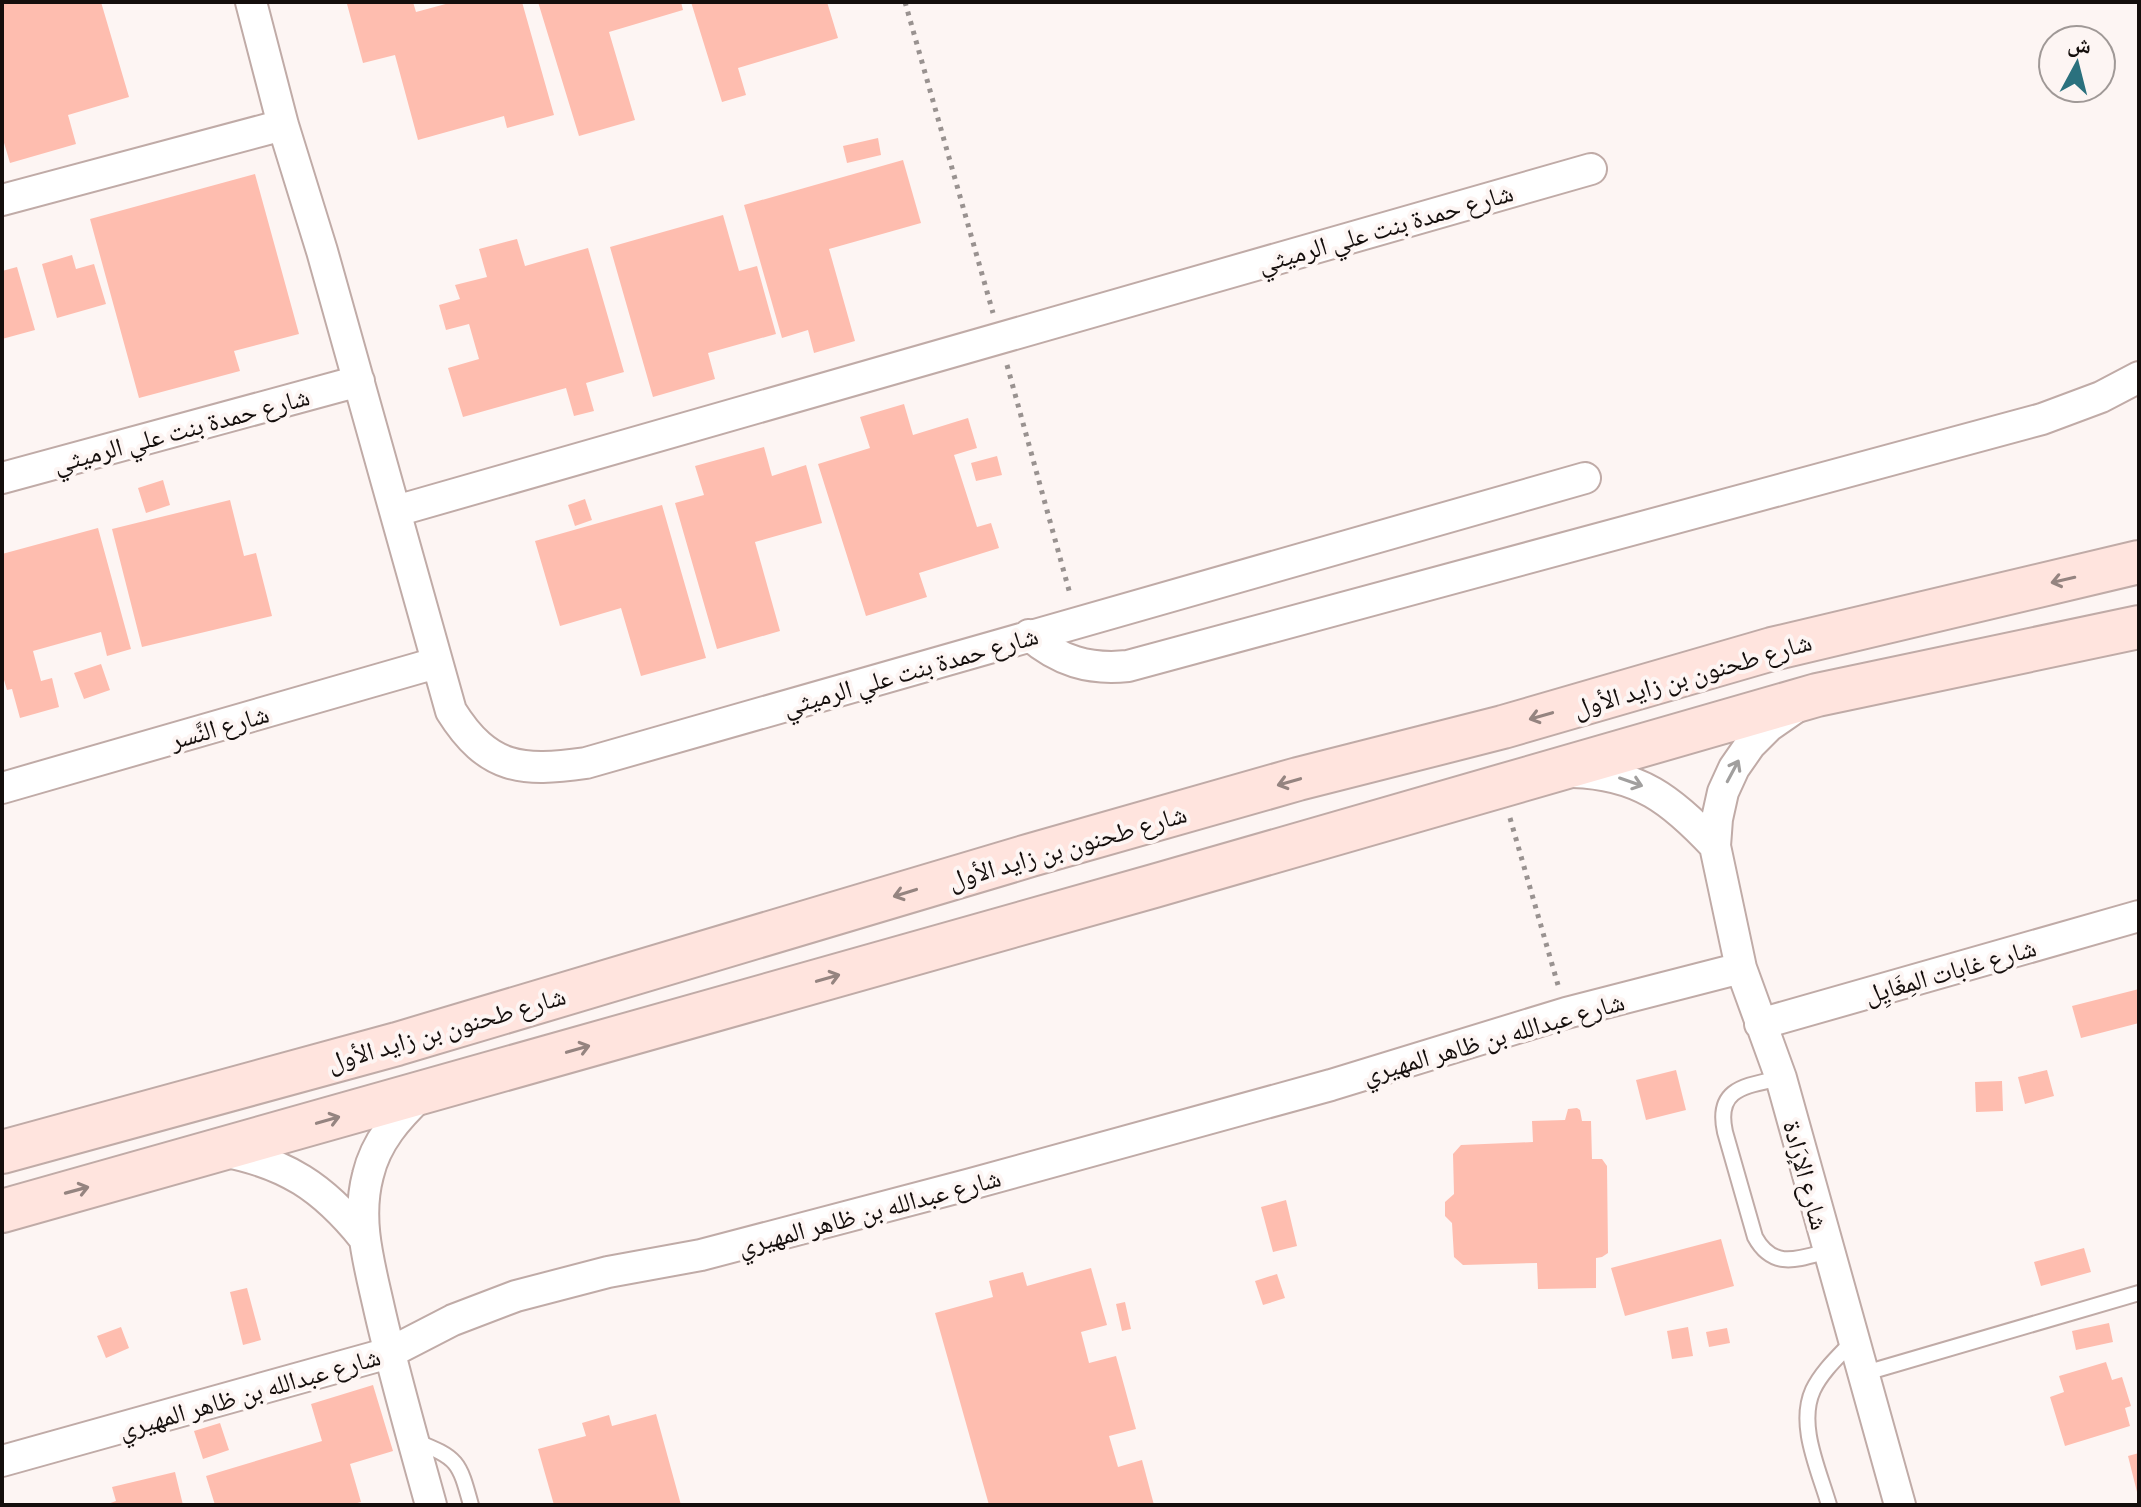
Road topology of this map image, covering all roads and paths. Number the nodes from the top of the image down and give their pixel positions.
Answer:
1 (251, 2) edge
2 (283, 125) junction
3 (1591, 169) dead end
4 (2, 200) edge
5 (2139, 377) edge
6 (359, 381) junction
7 (2, 478) edge
8 (1585, 478) dead end
9 (396, 511) junction
10 (2139, 562) edge
11 (2139, 627) edge
12 (1029, 635) junction
13 (436, 663) junction
14 (1817, 695) junction
15 (1554, 772) junction
16 (1501, 787) junction
17 (2, 788) edge
18 (1715, 846) junction
19 (2139, 916) edge
20 (1741, 968) junction
21 (1566, 1013) junction
22 (1760, 1024) junction
23 (1781, 1078) junction
24 (424, 1092) junction
25 (220, 1151) junction
26 (2, 1152) edge
27 (2, 1211) edge
28 (364, 1238) junction
29 (1828, 1251) junction
30 (2139, 1293) edge
31 (1853, 1341) junction
32 (389, 1353) junction
33 (1861, 1374) junction
34 (413, 1441) junction
35 (2, 1461) edge
36 (431, 1505) edge
37 (471, 1505) edge
38 (1829, 1505) edge
39 (1900, 1505) edge

1 - 2 street, شارع حمدة بنت علي الرميثي
2 - 4 street
2 - 6 street, شارع حمدة بنت علي الرميثي
3 - 9 street, شارع حمدة بنت علي الرميثي
5 - 12 street
6 - 7 street, شارع حمدة بنت علي الرميثي
6 - 9 street, شارع حمدة بنت علي الرميثي
8 - 12 street, شارع حمدة بنت علي الرميثي
9 - 13 street, شارع حمدة بنت علي الرميثي
10 -> 26 street, شارع طحنون بن زايد الأول
11 - 14 street, شارع طحنون بن زايد الأول
12 - 13 street, شارع حمدة بنت علي الرميثي
13 - 17 street, شارع النَّسر
14 - 15 street, شارع طحنون بن زايد الأول
18 -> 14 street, شارع الإرَادة
15 - 16 street, شارع طحنون بن زايد الأول
15 -> 18 street
16 - 21 path
24 -> 16 street, شارع طحنون بن زايد الأول
18 - 20 street, شارع الإرَادة
19 - 22 street, شارع غابات المِغَايِل
20 - 21 street, شارع عبدالله بن ظاهر المهيري
20 - 22 street, شارع الإرَادة
21 - 32 street, شارع عبدالله بن ظاهر المهيري
22 - 23 street, شارع الإرَادة
23 - 29 street, شارع الإرَادة
23 - 29 lane
25 -> 24 street, شارع طحنون بن زايد الأول
24 - 28 street
27 -> 25 street, شارع طحنون بن زايد الأول
25 - 28 street
28 - 32 street
29 - 31 street, شارع الإرَادة
30 - 33 lane
31 - 33 street, شارع الإرَادة
31 - 38 lane
32 - 34 street
32 - 35 street, شارع عبدالله بن ظاهر المهيري
33 - 39 street, شارع الإرَادة
34 - 36 street
34 - 37 lane

